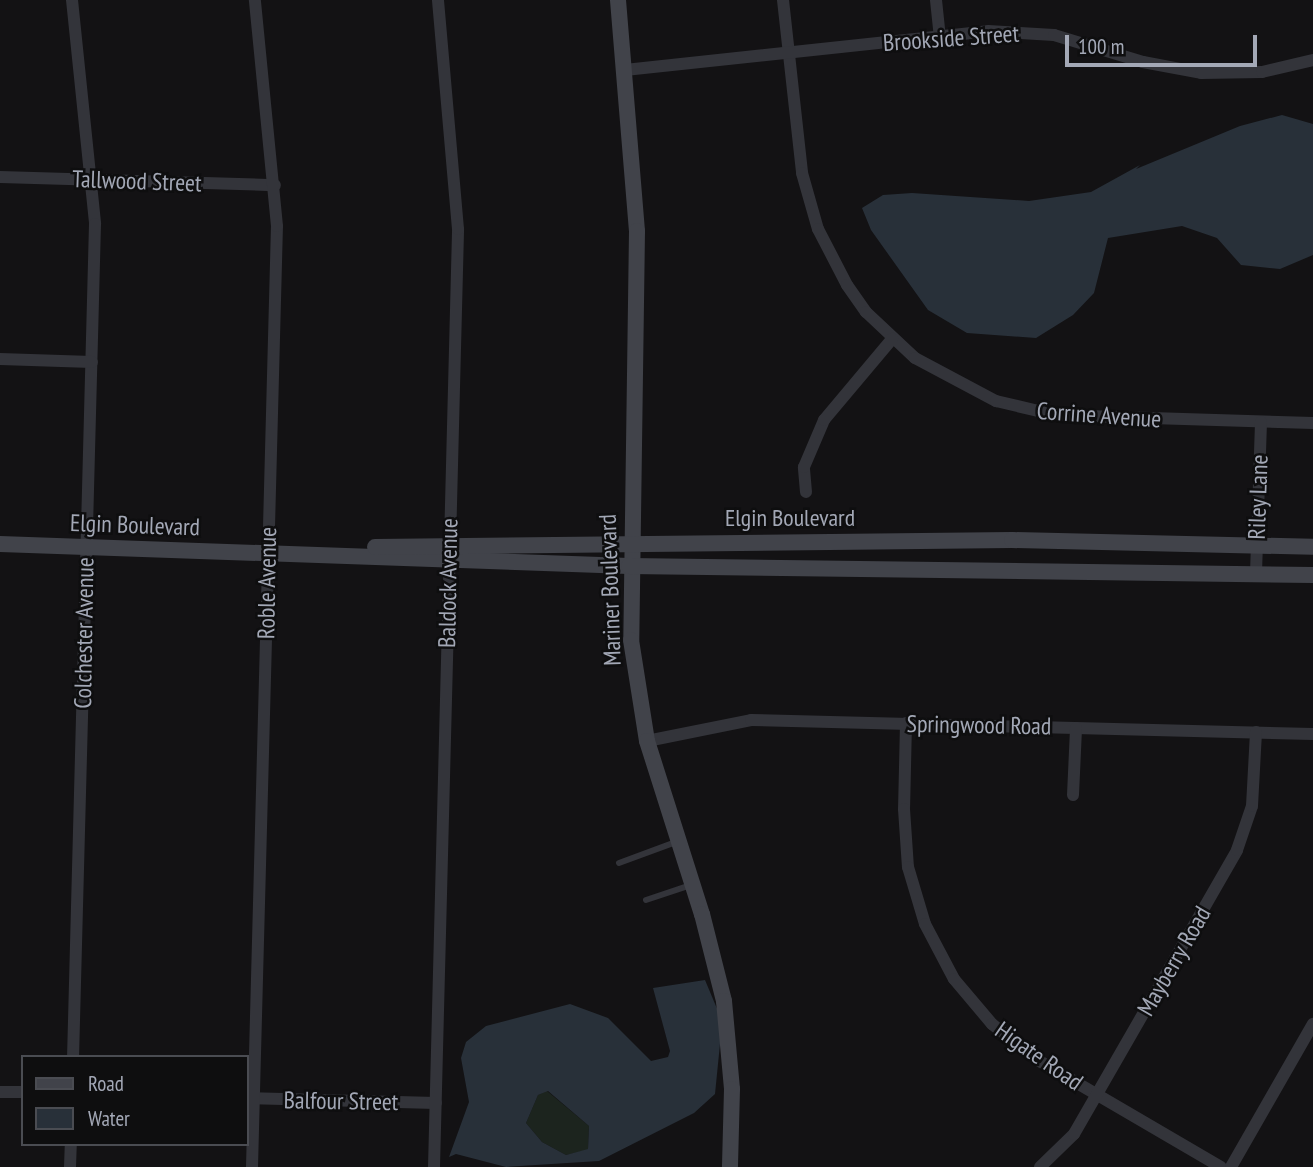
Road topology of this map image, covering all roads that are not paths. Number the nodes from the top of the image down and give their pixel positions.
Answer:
1 (72, 0) edge
2 (255, 0) edge
3 (438, 0) edge
4 (618, 0) edge
5 (783, 0) edge
6 (936, 0) edge
7 (940, 36) junction
8 (788, 52) junction
9 (1313, 60) edge
10 (625, 70) junction
11 (0, 177) edge
12 (92, 180) junction
13 (275, 185) junction
14 (892, 339) junction
15 (0, 359) edge
16 (92, 362) junction
17 (1261, 422) junction
18 (1313, 423) edge
19 (806, 492) dead end
20 (629, 542) junction
21 (0, 544) edge
22 (1256, 545) junction
23 (87, 546) junction
24 (1313, 547) edge
25 (268, 551) junction
26 (448, 554) junction
27 (629, 566) junction
28 (1256, 573) junction
29 (1313, 575) edge
30 (906, 723) junction
31 (1076, 728) junction
32 (1256, 733) junction
33 (1313, 734) edge
34 (647, 741) junction
35 (1073, 795) dead end
36 (678, 842) junction
37 (619, 863) dead end
38 (692, 884) junction
39 (646, 900) dead end
40 (1313, 1024) edge
41 (74, 1055) edge
42 (0, 1092) edge
43 (21, 1092) edge
44 (1097, 1095) junction
45 (250, 1098) edge
46 (436, 1103) junction
47 (71, 1146) edge
48 (71, 1167) edge
49 (252, 1167) edge
50 (434, 1167) edge
51 (730, 1167) edge
52 (1040, 1167) edge
53 (1221, 1167) edge
54 (1231, 1167) edge

1 - 12 street, Colchester Avenue
2 - 13 street, Roble Avenue
3 - 26 street, Baldock Avenue
4 - 10 main road, Mariner Boulevard
5 - 8 street, Corrine Avenue
6 - 7 street
7 - 8 street, Brookside Street
7 - 9 street, Brookside Street
8 - 10 street, Brookside Street
8 - 14 street, Corrine Avenue
10 - 20 main road, Mariner Boulevard
11 - 12 street, Tallwood Street
12 - 13 street, Tallwood Street
12 - 16 street, Colchester Avenue
13 - 25 street, Roble Avenue
14 - 17 street, Corrine Avenue
14 - 19 street
15 - 16 street
16 - 23 street, Colchester Avenue
17 - 18 street, Corrine Avenue
17 - 22 street, Riley Lane
20 - 22 main road, Elgin Boulevard
20 - 26 main road, Elgin Boulevard
20 - 27 main road, Mariner Boulevard
21 - 23 main road, Elgin Boulevard
22 - 24 main road, Elgin Boulevard
22 - 28 street, Riley Lane
23 - 25 main road, Elgin Boulevard
23 - 41 street, Colchester Avenue
25 - 26 main road, Elgin Boulevard
25 - 45 street, Roble Avenue
26 - 27 main road, Elgin Boulevard
26 - 46 street, Baldock Avenue
27 - 28 main road, Elgin Boulevard
27 - 34 main road, Mariner Boulevard
28 - 29 main road, Elgin Boulevard
30 - 31 street, Springwood Road
30 - 34 street, Springwood Road
30 - 44 street, Higate Road
31 - 32 street, Springwood Road
31 - 35 street
32 - 33 street, Springwood Road
32 - 44 street, Mayberry Road
34 - 36 main road, Mariner Boulevard
36 - 37 lane
36 - 38 main road, Mariner Boulevard
38 - 39 lane
38 - 51 main road, Mariner Boulevard
40 - 54 street
42 - 43 street
44 - 52 street, Mayberry Road
44 - 53 street, Higate Road
45 - 46 street, Balfour Street
45 - 49 street, Roble Avenue
46 - 50 street, Baldock Avenue
47 - 48 street

